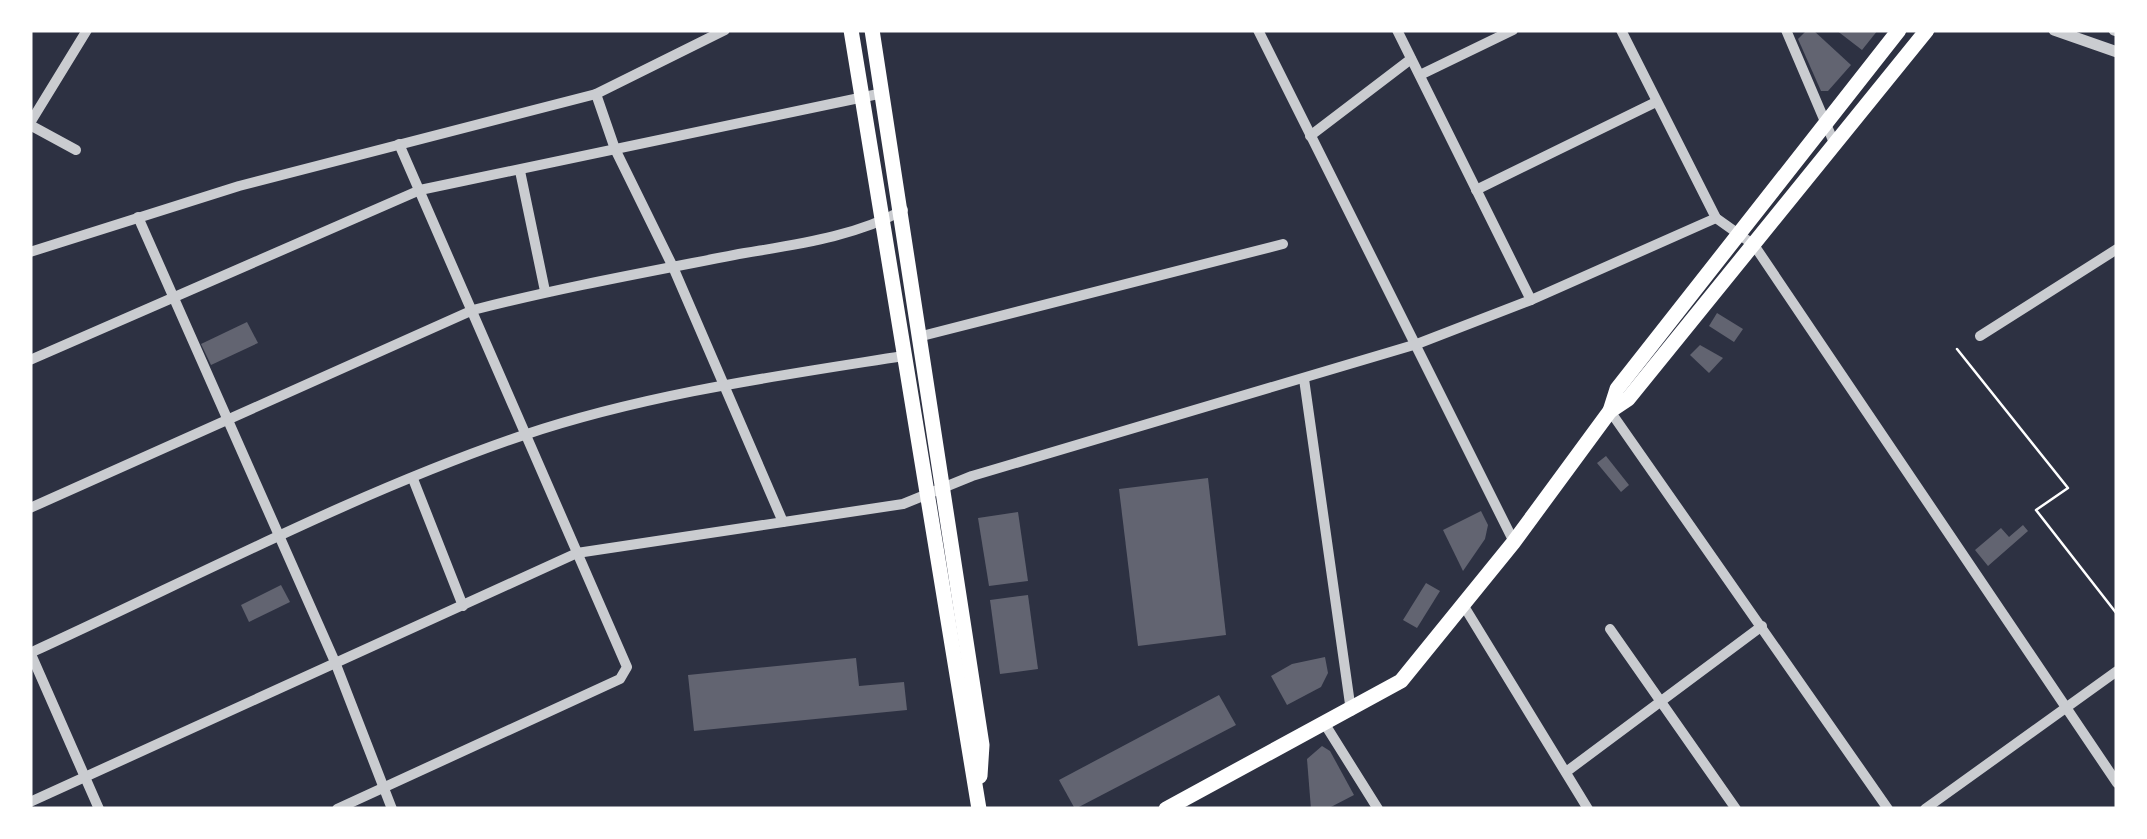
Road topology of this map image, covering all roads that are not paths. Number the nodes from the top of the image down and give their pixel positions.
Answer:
1 (68, 30) edge
2 (725, 30) edge
3 (851, 30) edge
4 (872, 30) edge
5 (1258, 30) edge
6 (1397, 30) edge
7 (1512, 30) edge
8 (1621, 30) edge
9 (1786, 30) edge
10 (1899, 30) edge
11 (1926, 30) edge
12 (2054, 30) edge
13 (84, 34) edge
14 (2117, 52) edge
15 (1411, 59) junction
16 (1420, 75) junction
17 (883, 92) junction
18 (596, 94) junction
19 (860, 96) junction
20 (1656, 102) junction
21 (1826, 122) junction
22 (30, 124) edge
23 (1310, 136) junction
24 (399, 144) junction
25 (1835, 146) junction
26 (615, 149) junction
27 (76, 150) dead end
28 (520, 170) junction
29 (420, 190) junction
30 (1476, 190) junction
31 (903, 210) junction
32 (138, 217) junction
33 (1716, 218) junction
34 (882, 222) junction
35 (1739, 230) junction
36 (1283, 244) dead end
37 (1754, 245) junction
38 (2117, 249) edge
39 (30, 252) edge
40 (672, 267) junction
41 (545, 292) junction
42 (172, 298) junction
43 (1531, 300) junction
44 (473, 310) junction
45 (1980, 336) dead end
46 (918, 337) junction
47 (1416, 344) junction
48 (903, 356) junction
49 (30, 360) edge
50 (1304, 379) junction
51 (725, 384) junction
52 (1610, 411) junction
53 (227, 422) junction
54 (526, 434) junction
55 (413, 480) junction
56 (944, 488) junction
57 (927, 496) junction
58 (30, 508) edge
59 (783, 522) junction
60 (279, 539) junction
61 (1514, 542) junction
62 (577, 553) junction
63 (1462, 603) junction
64 (463, 606) junction
65 (1762, 626) junction
66 (1610, 629) dead end
67 (30, 653) edge
68 (334, 662) junction
69 (2117, 671) edge
70 (1662, 703) junction
71 (1351, 712) junction
72 (2066, 712) junction
73 (1326, 726) junction
74 (1566, 772) junction
75 (85, 776) junction
76 (2117, 783) edge
77 (383, 787) junction
78 (30, 802) edge
79 (979, 807) edge
80 (99, 809) edge
81 (336, 809) edge
82 (392, 809) edge
83 (1166, 809) edge
84 (1378, 809) edge
85 (1588, 809) edge
86 (1736, 809) edge
87 (1888, 809) edge
88 (1925, 809) edge

1 - 13 street
2 - 18 street
3 - 19 main road
4 - 17 main road
5 - 23 street
6 - 15 street
7 - 16 street
8 - 20 street
9 - 21 street
10 - 21 main road
11 - 25 main road
12 - 14 street
13 - 22 street
15 - 16 street
15 - 23 street
16 - 30 street
17 - 19 street
17 - 31 main road
18 - 24 street
18 - 26 street
19 - 26 street
19 - 34 main road
20 - 30 street
20 - 33 street
21 - 25 street
21 - 35 main road
22 - 27 street
23 - 47 street
24 - 29 street
24 - 32 street
25 - 37 main road
26 - 28 street
26 - 40 street
28 - 29 street
28 - 41 street
29 - 42 street
29 - 44 street
30 - 43 street
31 - 34 street
31 - 46 main road
32 - 39 street
32 - 42 street
33 - 35 street
33 - 43 street
34 - 40 street
34 - 48 main road
35 - 37 street
35 - 52 main road
36 - 46 street
37 - 52 main road
37 - 72 street
38 - 45 street
40 - 41 street
40 - 51 street
41 - 44 street
42 - 49 street
42 - 53 street
43 - 47 street
44 - 53 street
44 - 54 street
46 - 56 main road
47 - 50 street
47 - 61 street
48 - 51 street
48 - 57 main road
50 - 56 street
50 - 71 street
51 - 54 street
51 - 59 street
52 - 61 main road
52 - 65 street
53 - 58 street
53 - 60 street
54 - 55 street
54 - 62 street
55 - 60 street
55 - 64 street
56 - 57 street
56 - 79 main road
57 - 59 street
57 - 79 main road
59 - 62 street
60 - 67 street
60 - 68 street
61 - 63 main road
62 - 64 street
62 - 77 street
63 - 71 main road
63 - 74 street
64 - 68 street
65 - 70 street
65 - 87 street
66 - 70 street
67 - 75 street
68 - 75 street
68 - 77 street
69 - 72 street
70 - 74 street
70 - 86 street
71 - 73 main road
72 - 76 street
72 - 88 street
73 - 83 main road
73 - 84 street
74 - 85 street
75 - 78 street
75 - 80 street
77 - 81 street
77 - 82 street

